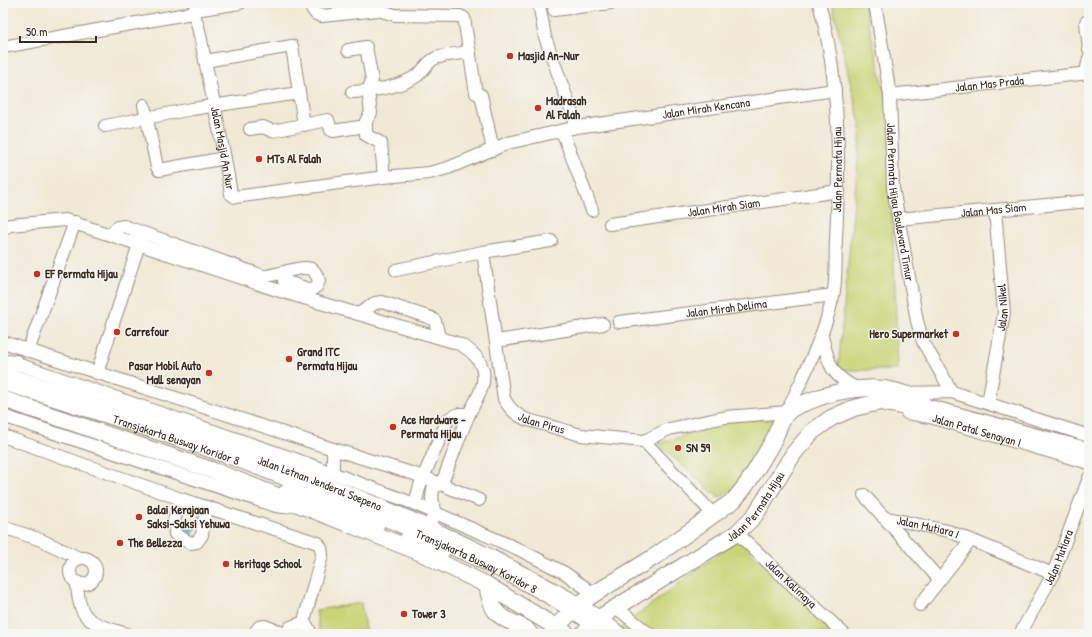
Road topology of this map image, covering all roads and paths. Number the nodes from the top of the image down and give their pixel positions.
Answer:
1 (240, 3) edge
2 (308, 3) edge
3 (539, 3) edge
4 (611, 3) edge
5 (819, 3) edge
6 (876, 3) edge
7 (554, 10) dead end
8 (190, 13) junction
9 (1086, 22) dead end
10 (3, 47) edge
11 (1089, 49) edge
12 (348, 50) dead end
13 (470, 52) junction
14 (1089, 58) edge
15 (205, 61) junction
16 (1088, 72) edge
17 (835, 90) junction
18 (368, 91) junction
19 (352, 92) dead end
20 (299, 93) junction
21 (890, 96) junction
22 (144, 105) dead end
23 (215, 105) junction
24 (146, 118) junction
25 (304, 125) junction
26 (105, 126) dead end
27 (366, 126) junction
28 (577, 127) junction
29 (250, 129) dead end
30 (562, 131) junction
31 (494, 150) junction
32 (225, 158) junction
33 (384, 177) junction
34 (839, 191) junction
35 (1089, 201) edge
36 (592, 210) dead end
37 (995, 210) junction
38 (898, 219) junction
39 (75, 222) junction
40 (610, 224) dead end
41 (3, 229) edge
42 (141, 238) junction
43 (551, 241) dead end
44 (171, 248) junction
45 (482, 252) junction
46 (396, 270) dead end
47 (284, 281) junction
48 (833, 295) junction
49 (359, 314) junction
50 (619, 322) dead end
51 (603, 324) dead end
52 (822, 336) junction
53 (439, 337) junction
54 (497, 341) junction
55 (3, 342) edge
56 (28, 351) junction
57 (50, 358) junction
58 (7, 363) edge
59 (42, 372) junction
60 (97, 373) junction
61 (3, 374) edge
62 (3, 384) edge
63 (858, 389) junction
64 (3, 392) edge
65 (952, 392) junction
66 (901, 393) junction
67 (3, 399) edge
68 (125, 400) junction
69 (988, 403) junction
70 (863, 405) junction
71 (931, 409) junction
72 (788, 412) junction
73 (469, 414) junction
74 (3, 416) edge
75 (131, 417) junction
76 (3, 436) edge
77 (1089, 436) edge
78 (774, 439) junction
79 (644, 441) junction
80 (124, 447) junction
81 (333, 449) junction
82 (1089, 451) edge
83 (794, 453) junction
84 (1089, 463) edge
85 (290, 464) junction
86 (333, 473) junction
87 (424, 477) junction
88 (1089, 478) edge
89 (442, 483) junction
90 (864, 495) dead end
91 (181, 499) junction
92 (480, 500) dead end
93 (264, 502) junction
94 (300, 504) junction
95 (415, 504) junction
96 (276, 506) junction
97 (206, 507) junction
98 (436, 513) junction
99 (714, 515) junction
100 (884, 517) junction
101 (258, 523) junction
102 (269, 527) junction
103 (3, 528) edge
104 (737, 532) junction
105 (427, 539) junction
106 (971, 540) junction
107 (79, 558) junction
108 (1053, 574) junction
109 (939, 579) junction
110 (77, 582) junction
111 (487, 586) junction
112 (594, 594) junction
113 (920, 605) dead end
114 (617, 608) junction
115 (565, 622) edge
116 (303, 624) junction
117 (592, 629) edge
118 (127, 634) edge
119 (254, 634) edge
120 (286, 634) edge
121 (311, 634) edge
122 (530, 634) edge
123 (618, 634) edge
124 (649, 634) edge
125 (844, 634) edge
126 (1020, 634) edge

1 - 8 street
2 - 13 street
3 - 28 street
4 - 7 street
5 - 17 street, Jalan Permata Hijau
6 - 21 street, Jalan Permata Hijau Boulevard Timur
8 - 10 street
8 - 15 street, Jalan Masjid An Nur
9 - 11 street
12 - 18 street
13 - 18 street
13 - 31 street
14 - 16 street
15 - 20 street
15 - 23 street, Jalan Masjid An Nur
16 - 21 street, Jalan Mas Prada
17 - 28 street, Jalan Mirah Kencana
17 - 34 street, Jalan Permata Hijau
18 - 19 street
18 - 27 street
20 - 23 street
20 - 25 street
21 - 38 street, Jalan Permata Hijau Boulevard Timur
22 - 24 street
23 - 24 street
23 - 32 street, Jalan Masjid An Nur
24 - 26 street
24 - 32 street
25 - 27 street
25 - 29 street
27 - 33 street
28 - 30 street, Jalan Masjid An Nur
30 - 31 street, Jalan Masjid An Nur
30 - 36 street
31 - 33 street, Jalan Masjid An Nur
32 - 33 street, Jalan Masjid An Nur
34 - 40 street, Jalan Mirah Siam
34 - 48 street, Jalan Permata Hijau
35 - 37 street, Jalan Mas Siam
37 - 38 street, Jalan Mas Siam
37 - 69 street, Jalan Nikel
38 - 65 street, Jalan Permata Hijau Boulevard Timur
39 - 41 street
39 - 42 street
39 - 56 street
42 - 44 street
42 - 60 street
43 - 45 street
44 - 47 street
44 - 47 street
45 - 46 street
45 - 54 street, Jalan Pirus
47 - 49 street
48 - 50 street, Jalan Mirah Delima
48 - 52 street, Jalan Permata Hijau
49 - 53 street
49 - 53 street
51 - 54 street
52 - 63 street, Jalan Permata Hijau
52 - 72 street, Jalan Permata Hijau
53 - 73 street
54 - 79 street, Jalan Pirus
55 - 56 street
56 - 57 street
57 - 59 street
57 - 60 street
58 - 59 street
59 - 68 street
60 - 81 street
61 - 75 main road, Jalan Letnan Jenderal Soepeno
62 - 105 street, Transjakarta Busway Koridor 8
63 - 66 main road, Jalan Permata Hijau
63 - 72 main road, Jalan Permata Hijau
64 - 105 street, Transjakarta Busway Koridor 8
65 - 66 street
65 - 69 street
66 - 71 main road, Jalan Permata Hijau
67 - 80 main road, Jalan Letnan Jenderal Soepeno
68 - 75 main road
68 - 85 street
69 - 77 street
70 - 71 main road, Jalan Permata Hijau
70 - 83 main road, Jalan Permata Hijau
70 - 84 street, Jalan Patal Senayan I
71 - 82 main road, Jalan Patal Senayan I
72 - 78 main road, Jalan Permata Hijau
72 - 79 street
73 - 87 street
73 - 89 street
74 - 80 street
75 - 85 main road, Jalan Letnan Jenderal Soepeno
76 - 91 street
78 - 83 main road
78 - 99 main road, Jalan Permata Hijau
79 - 99 street
80 - 93 street
80 - 94 main road, Jalan Letnan Jenderal Soepeno
81 - 86 street
81 - 87 street
83 - 104 main road, Jalan Permata Hijau
85 - 86 street
85 - 105 main road, Jalan Letnan Jenderal Soepeno
86 - 95 street
87 - 89 street
87 - 95 street
88 - 108 street, Jalan Mutiara
89 - 92 street
89 - 98 street
90 - 100 street, Jalan Mutiara I
91 - 97 street
91 - 97 street
93 - 96 street
93 - 101 street
94 - 96 street
94 - 105 main road, Jalan Letnan Jenderal Soepeno
95 - 98 street
96 - 102 street
97 - 101 street
98 - 105 street
98 - 112 street
99 - 112 main road, Jalan Permata Hijau
100 - 106 street, Jalan Mutiara I
100 - 109 street, Jalan Mutiara I
101 - 102 street
102 - 116 street
103 - 107 street
104 - 114 main road, Jalan Permata Hijau
104 - 125 street, Jalan Kalimaya
105 - 111 main road, Jalan Letnan Jenderal Soepeno
105 - 115 main road, Jalan Letnan Jenderal Soepeno
106 - 108 street, Jalan Mutiara I
106 - 109 street, Jalan Mutiara I
107 - 110 street
107 - 110 street
108 - 126 street, Jalan Mutiara
109 - 113 street, Jalan Mutiara I
110 - 118 street
111 - 115 main road, Jalan Letnan Jenderal Soepeno
111 - 122 main road
112 - 115 main road, Jalan Permata Hijau
114 - 117 main road, Jalan Permata Hijau
114 - 124 street
115 - 117 main road, Jalan Letnan Jenderal Soepeno
116 - 120 street
116 - 121 street
117 - 123 main road, Jalan Letnan Jenderal Soepeno
119 - 120 street

